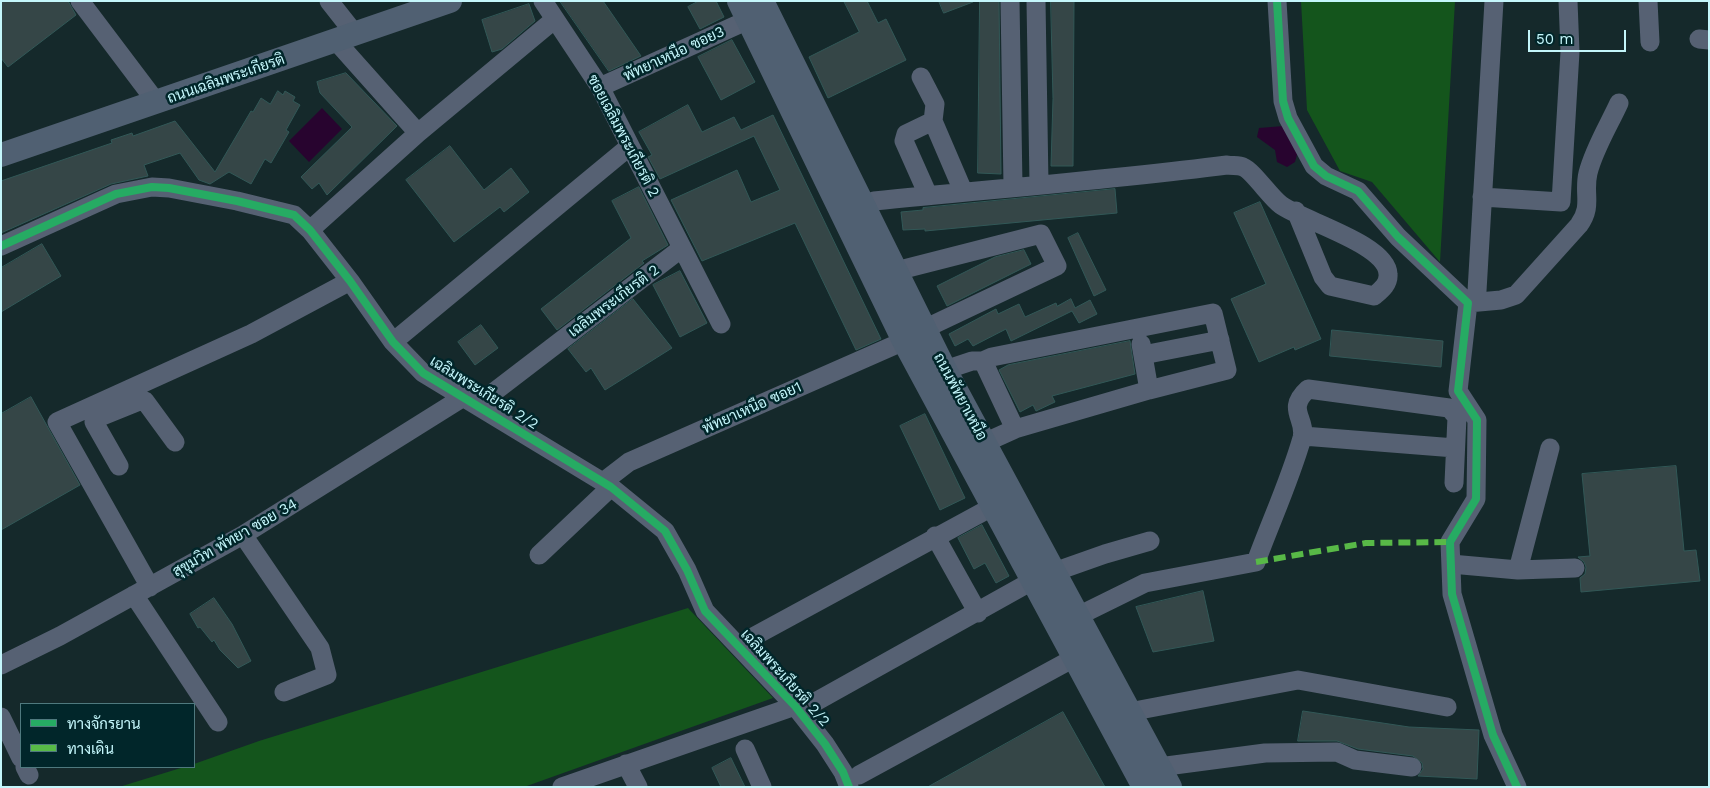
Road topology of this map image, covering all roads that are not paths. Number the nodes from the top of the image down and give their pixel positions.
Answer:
1 (80, 1) edge
2 (329, 1) edge
3 (450, 1) edge
4 (543, 1) edge
5 (1010, 1) edge
6 (1036, 1) edge
7 (1277, 1) edge
8 (1494, 1) edge
9 (1568, 1) edge
10 (1648, 1) edge
11 (749, 7) edge
12 (554, 19) junction
13 (346, 38) junction
14 (1650, 42) dead end
15 (921, 77) dead end
16 (600, 87) junction
17 (157, 103) junction
18 (1619, 103) dead end
19 (933, 121) junction
20 (418, 133) junction
21 (630, 146) junction
22 (1, 155) edge
23 (1039, 184) junction
24 (1013, 186) junction
25 (963, 191) junction
26 (928, 195) junction
27 (1482, 197) junction
28 (864, 207) junction
29 (1296, 212) junction
30 (310, 230) junction
31 (1, 246) edge
32 (682, 248) junction
33 (896, 271) junction
34 (350, 281) junction
35 (1473, 297) junction
36 (721, 324) dead end
37 (1139, 328) junction
38 (924, 329) junction
39 (1220, 340) junction
40 (904, 341) junction
41 (393, 342) junction
42 (1143, 355) junction
43 (982, 362) junction
44 (945, 370) junction
45 (1149, 390) junction
46 (120, 402) junction
47 (469, 402) junction
48 (1015, 429) junction
49 (1302, 436) junction
50 (175, 442) dead end
51 (984, 443) junction
52 (1455, 448) junction
53 (1550, 448) dead end
54 (119, 466) dead end
55 (607, 484) junction
56 (1454, 484) dead end
57 (992, 507) junction
58 (243, 536) junction
59 (935, 536) junction
60 (1150, 541) dead end
61 (539, 555) dead end
62 (1451, 564) junction
63 (1576, 568) dead end
64 (1518, 570) junction
65 (1054, 572) junction
66 (1032, 581) junction
67 (142, 591) junction
68 (978, 613) junction
69 (1078, 616) junction
70 (750, 638) dead end
71 (1074, 658) junction
72 (1, 665) edge
73 (284, 692) dead end
74 (817, 701) dead end
75 (795, 706) junction
76 (1447, 707) dead end
77 (1130, 712) junction
78 (1, 717) edge
79 (218, 722) dead end
80 (745, 749) dead end
81 (20, 757) edge
82 (626, 764) junction
83 (1412, 767) dead end
84 (1165, 777) edge
85 (854, 781) edge
86 (562, 787) edge
87 (638, 787) edge
88 (762, 787) edge
89 (1144, 787) edge
90 (1517, 787) edge

1 - 17 street
2 - 13 street
3 - 13 main road, ถนนเฉลิมพระเกียรติ
4 - 12 street, ซอยเฉลิมพระเกียรติ 2
5 - 24 street
6 - 23 street
7 - 35 street
8 - 27 street
9 - 27 street
10 - 14 street
11 - 16 street, พัทยาเหนือ ซอย3
11 - 28 main road, ถนนพัทยาเหนือ
11 - 40 main road, ถนนพัทยาเหนือ
12 - 16 street, ซอยเฉลิมพระเกียรติ 2
12 - 20 street
13 - 17 main road, ถนนเฉลิมพระเกียรติ
13 - 20 street
15 - 19 street
16 - 21 street, ซอยเฉลิมพระเกียรติ 2
17 - 22 main road, ถนนเฉลิมพระเกียรติ
18 - 35 street
19 - 25 street
19 - 26 street
20 - 30 street
21 - 32 street, ซอยเฉลิมพระเกียรติ 2
21 - 41 street
23 - 24 street
23 - 29 street
24 - 25 street
25 - 26 street
26 - 28 street
27 - 35 street
28 - 33 main road, ถนนพัทยาเหนือ
29 - 29 street
30 - 31 street, เฉลิมพระเกียรติ 2/2
30 - 34 street, เฉลิมพระเกียรติ 2/2
32 - 36 street
32 - 47 street, เฉลิมพระเกียรติ 2
33 - 38 main road, ถนนพัทยาเหนือ
33 - 38 street
34 - 41 street, เฉลิมพระเกียรติ 2/2
34 - 46 street
35 - 62 street
37 - 39 street
37 - 42 street
37 - 43 street
38 - 44 main road, ถนนพัทยาเหนือ
39 - 42 street
39 - 45 street
40 - 55 street, พัทยาเหนือ ซอย1
40 - 57 main road, ถนนพัทยาเหนือ
41 - 47 street, เฉลิมพระเกียรติ 2/2
42 - 45 street
43 - 44 street
43 - 48 street
44 - 51 main road, ถนนพัทยาเหนือ
45 - 48 street
46 - 50 street
46 - 54 street
46 - 67 street
47 - 55 street, เฉลิมพระเกียรติ 2/2
47 - 58 street, สุขุมวิท พัทยา ซอย 34
48 - 51 street
49 - 52 street
49 - 52 street
49 - 69 street
51 - 65 main road, ถนนพัทยาเหนือ
52 - 56 street
53 - 64 street
55 - 61 street, พัทยาเหนือ ซอย1
55 - 75 street, เฉลิมพระเกียรติ 2/2
57 - 59 street
57 - 66 main road, ถนนพัทยาเหนือ
58 - 67 street, สุขุมวิท พัทยา ซอย 34
58 - 73 street
59 - 68 street
59 - 70 street
60 - 65 street
62 - 64 street
62 - 90 street
63 - 64 street
65 - 69 main road, ถนนพัทยาเหนือ
66 - 68 street
66 - 71 main road, ถนนพัทยาเหนือ
67 - 72 street, สุขุมวิท พัทยา ซอย 34
67 - 79 street
68 - 74 street
69 - 77 main road, ถนนพัทยาเหนือ
71 - 85 street
71 - 89 main road, ถนนพัทยาเหนือ
75 - 82 street
75 - 85 street, เฉลิมพระเกียรติ 2/2
76 - 77 street
77 - 84 main road, ถนนพัทยาเหนือ
78 - 81 street
80 - 88 street
82 - 86 street
82 - 87 street
83 - 84 street

